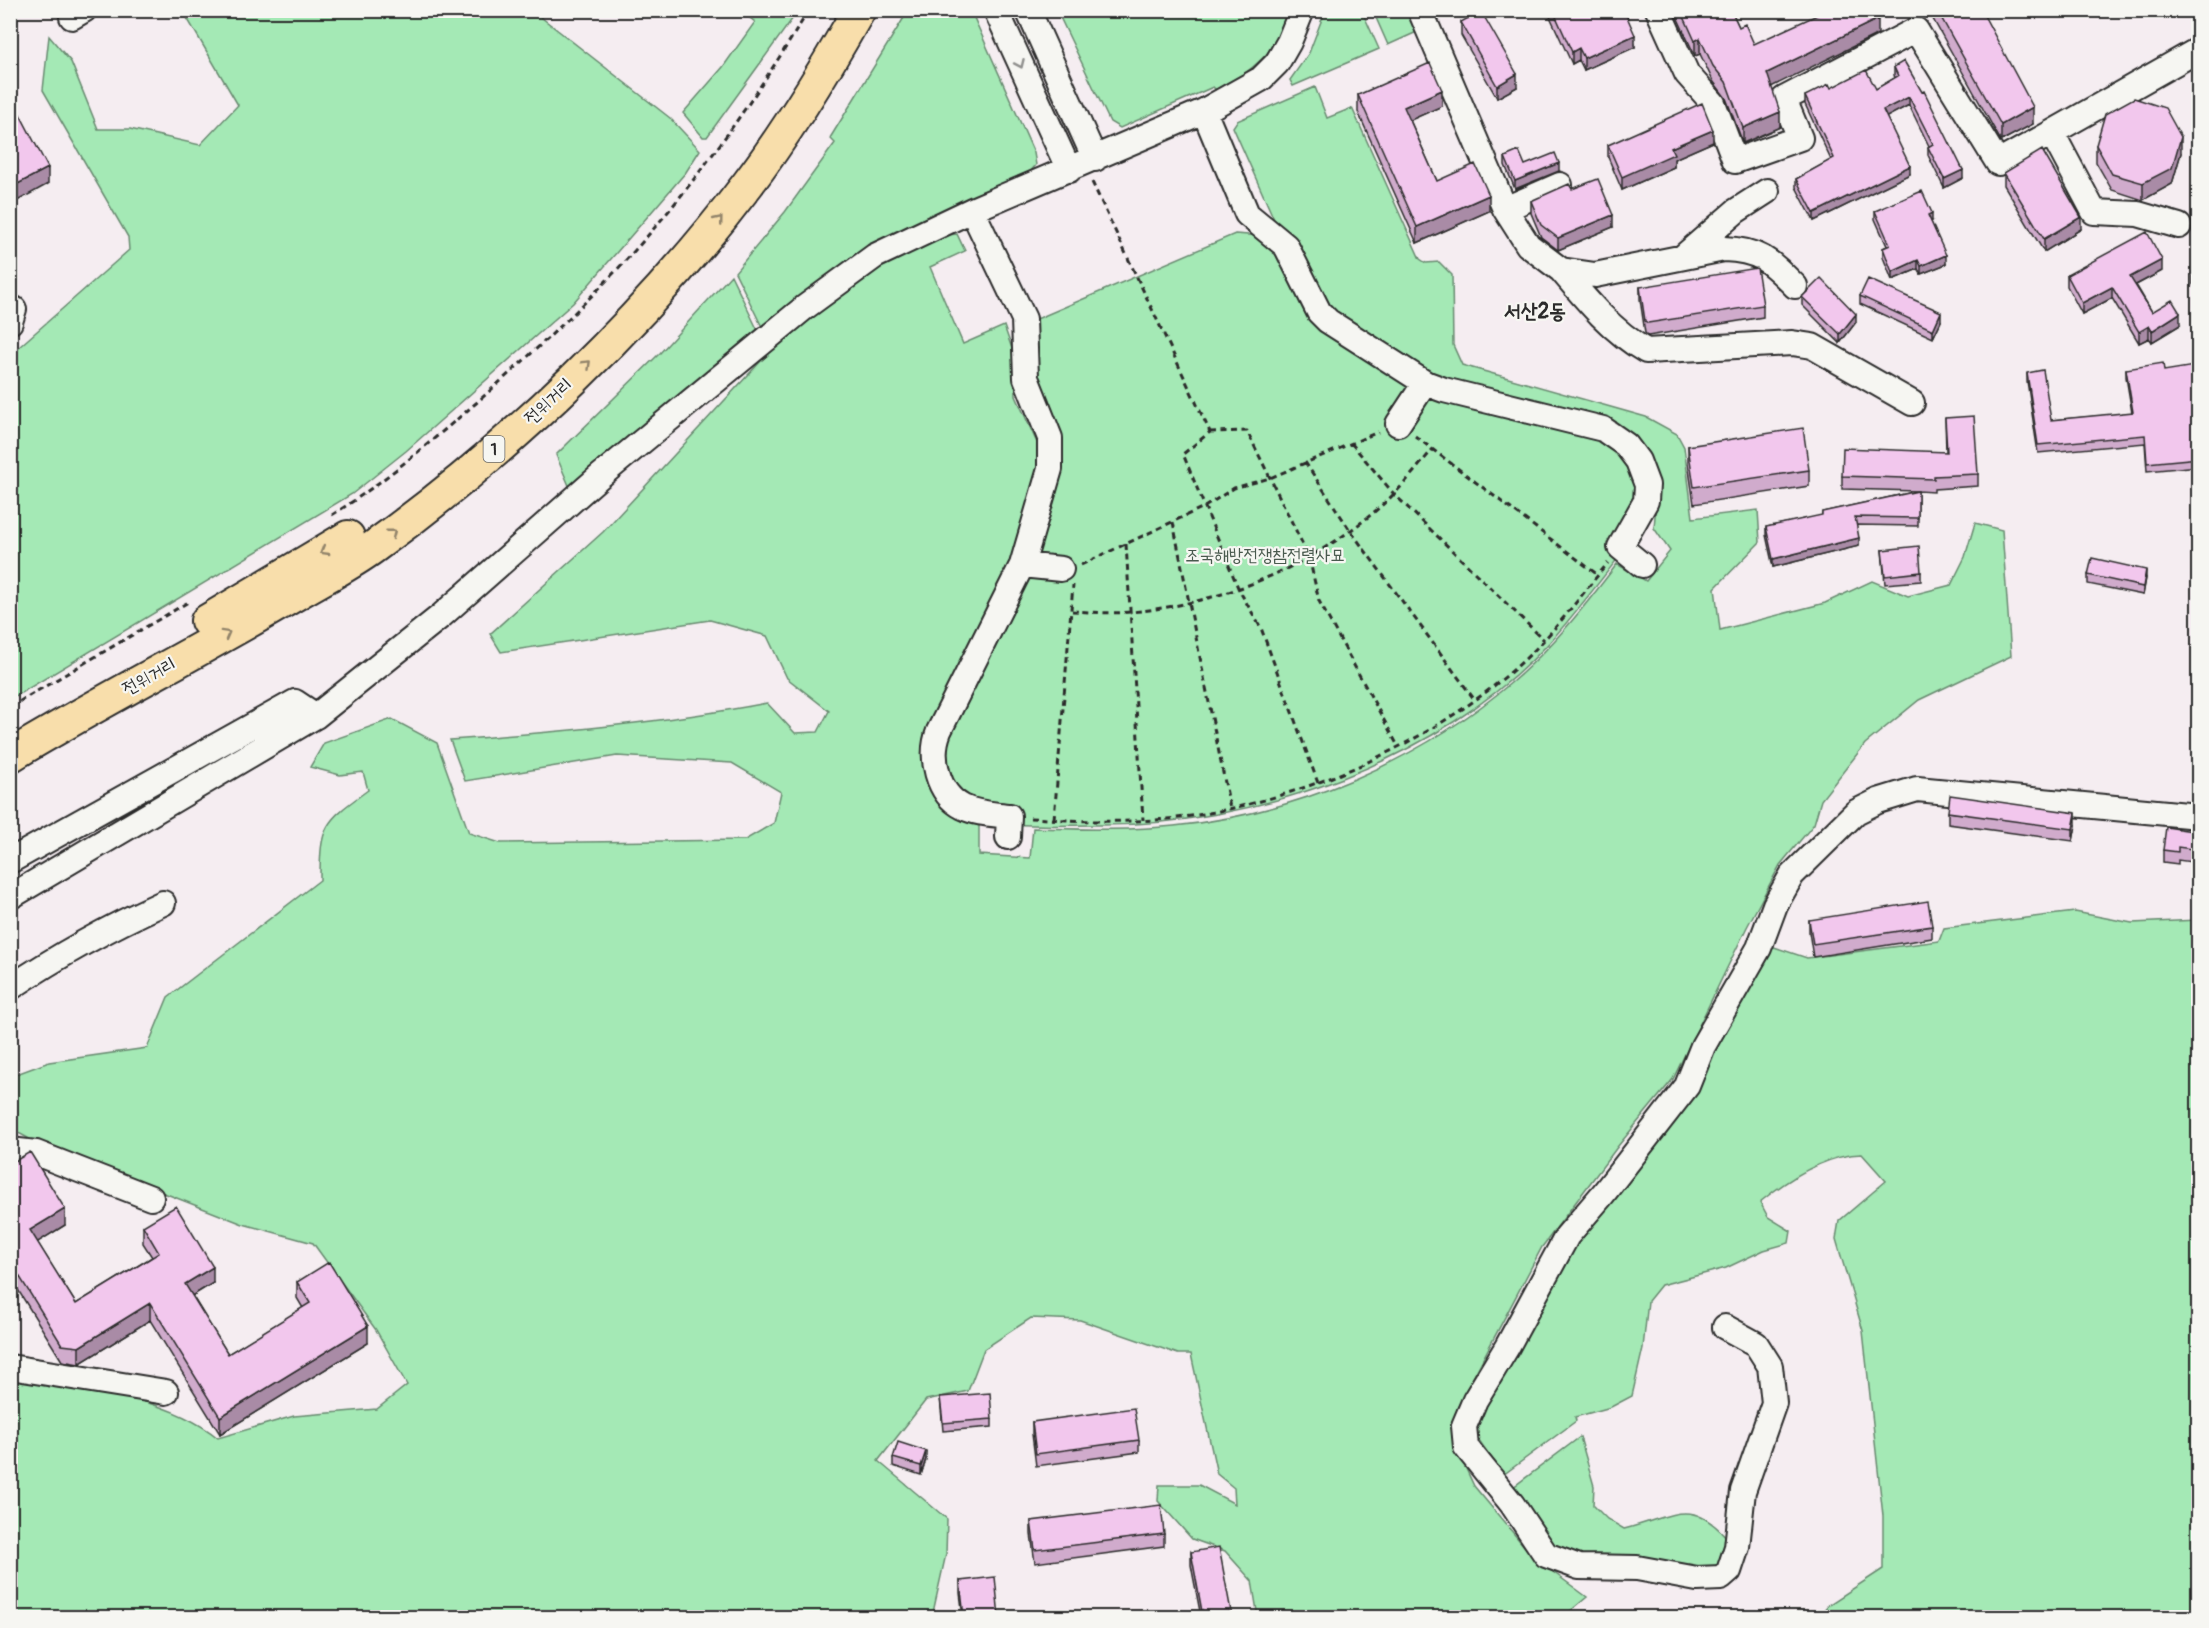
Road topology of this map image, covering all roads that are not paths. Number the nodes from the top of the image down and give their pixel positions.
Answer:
1 (835, 10) edge
2 (860, 10) edge
3 (996, 10) edge
4 (1028, 10) edge
5 (1302, 10) edge
6 (1420, 10) edge
7 (1658, 10) edge
8 (2199, 50) edge
9 (1204, 111) junction
10 (2052, 133) junction
11 (1082, 164) junction
12 (1560, 185) edge
13 (1767, 191) dead end
14 (1505, 209) junction
15 (972, 210) junction
16 (2179, 226) dead end
17 (1684, 256) junction
18 (1561, 270) junction
19 (1796, 286) dead end
20 (1425, 383) junction
21 (1912, 403) dead end
22 (1398, 424) road end
23 (1022, 565) junction
24 (1642, 565) dead end
25 (1068, 569) road end
26 (316, 716) junction
27 (10, 738) edge
28 (10, 756) edge
29 (2199, 816) edge
30 (1009, 827) road end
31 (10, 861) edge
32 (10, 897) edge
33 (163, 903) dead end
34 (10, 988) edge
35 (10, 1150) edge
36 (151, 1198) dead end
37 (1725, 1327) dead end
38 (10, 1367) edge
39 (166, 1392) dead end

1 -> 27 main road, 전위거리 / 1
28 -> 2 main road, 전위거리 / 1
3 -> 11 street
4 - 11 street
5 - 9 street
6 - 14 street
7 - 10 street
8 - 10 street
9 - 11 street
9 - 20 street
10 - 16 street
11 - 15 street
12 - 14 street
13 - 17 street
14 - 18 street
15 - 23 street
15 - 26 street
17 - 18 street
17 - 19 street
18 - 21 street
20 - 22 street
20 - 24 street
23 - 25 street
23 - 30 street
26 - 31 street
26 - 32 street
29 - 37 street
33 - 34 street
35 - 36 street
38 - 39 street

